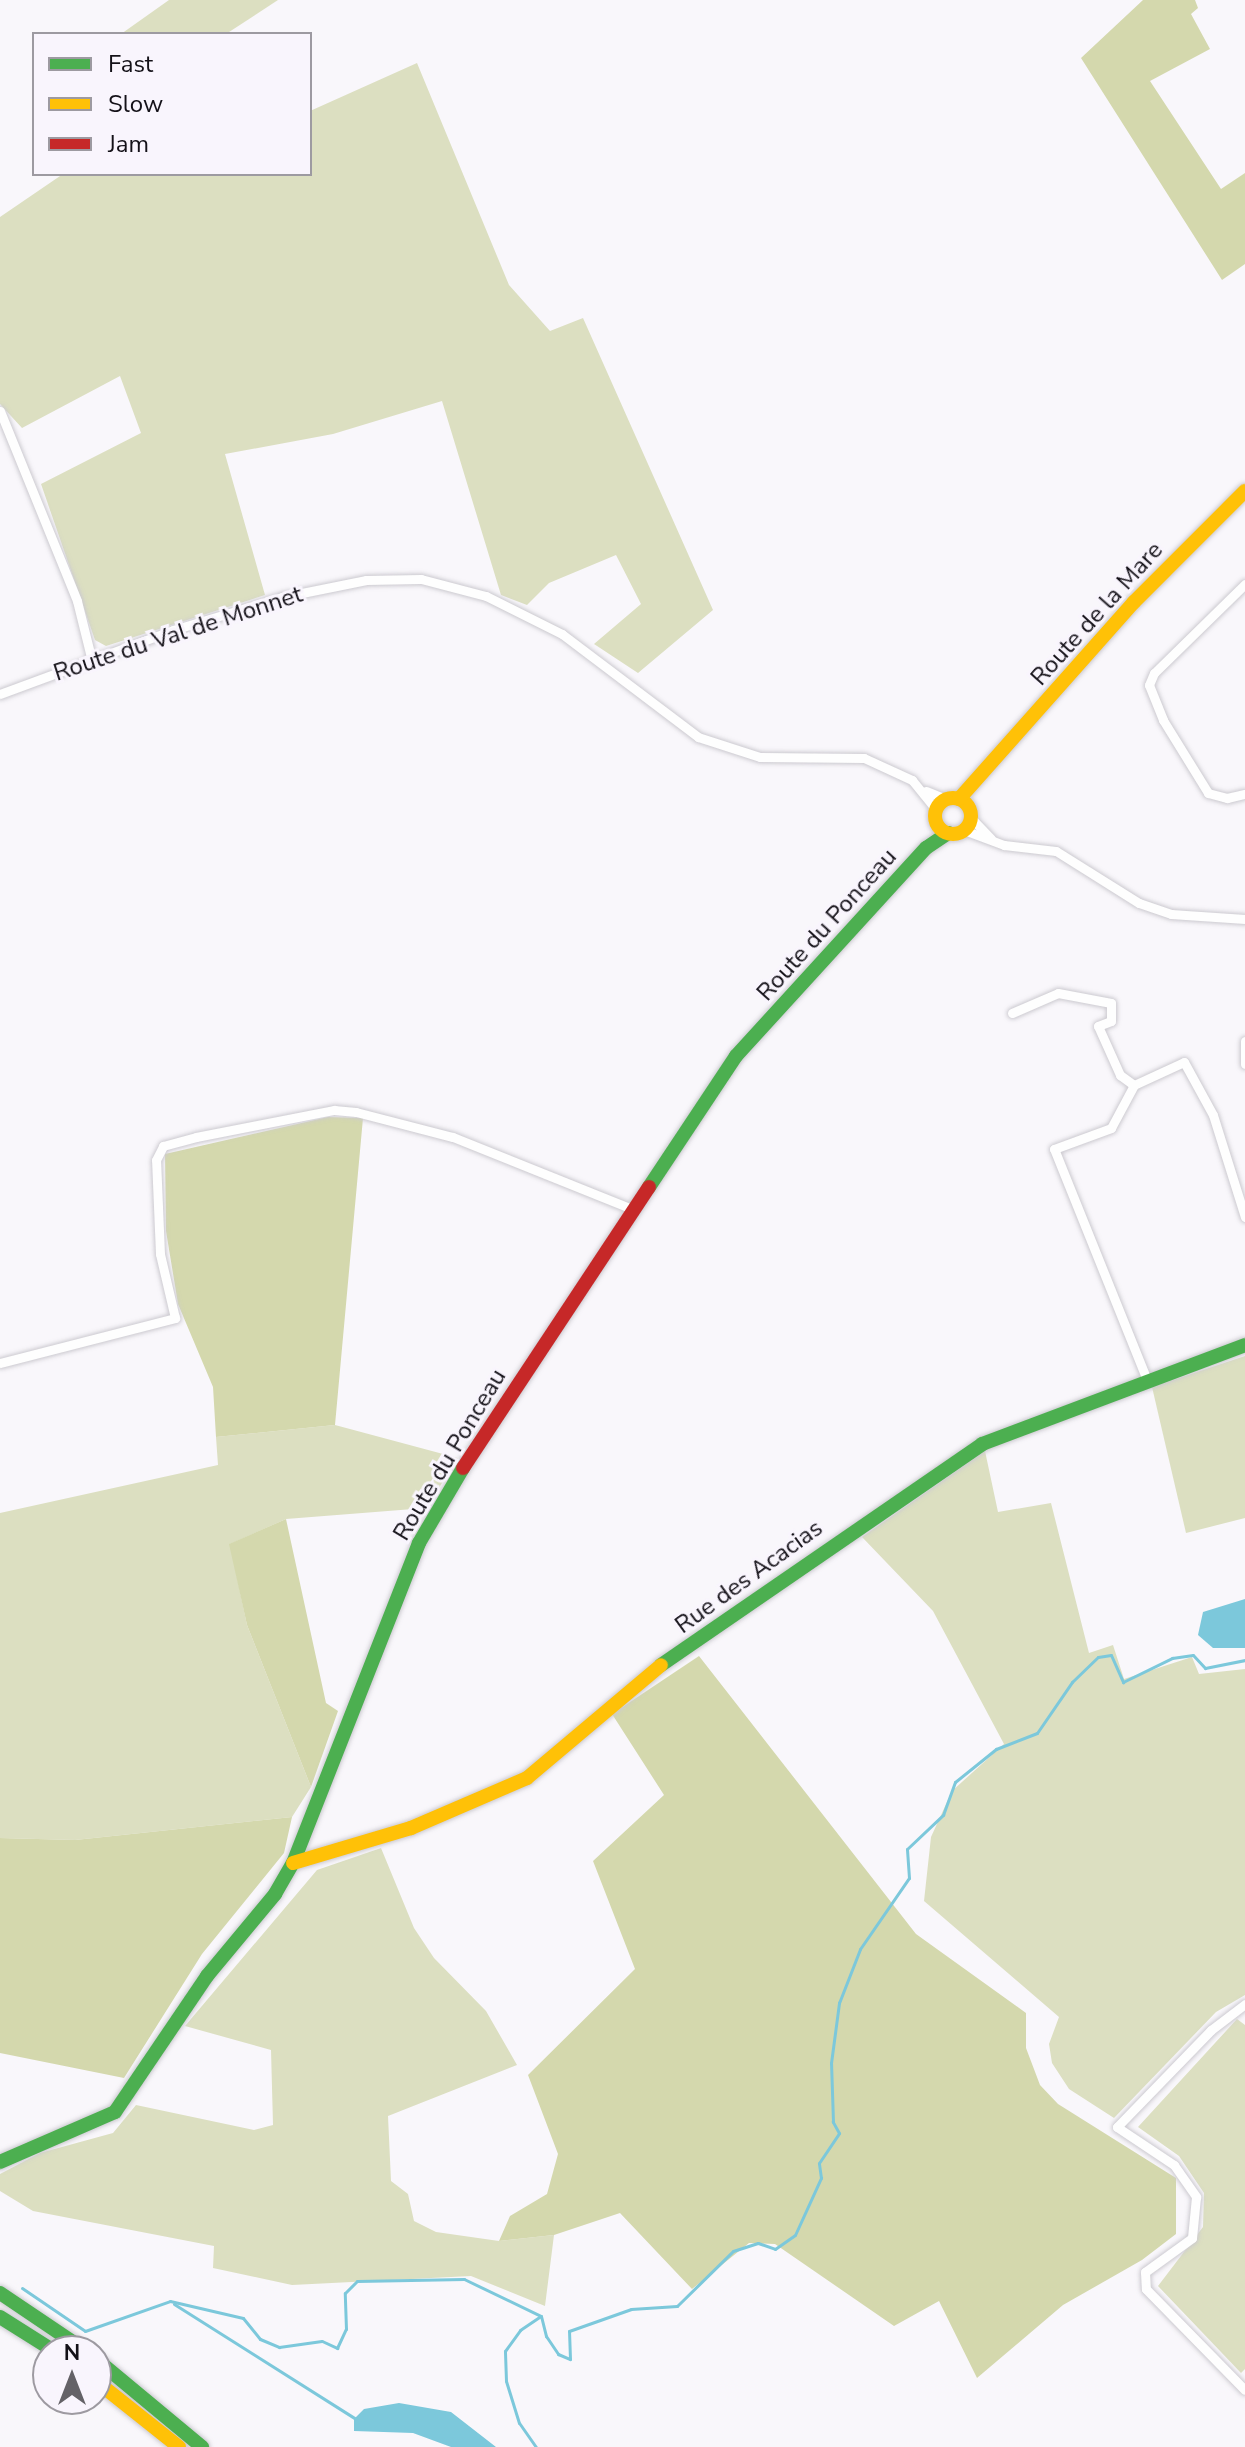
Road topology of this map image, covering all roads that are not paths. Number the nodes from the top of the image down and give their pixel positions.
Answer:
1 (0, 411) edge
2 (1245, 491) edge
3 (1245, 584) edge
4 (92, 661) junction
5 (0, 694) edge
6 (1245, 794) edge
7 (954, 815) junction
8 (1245, 919) edge
9 (1012, 1013) dead end
10 (1245, 1041) edge
11 (1245, 1064) edge
12 (1134, 1085) junction
13 (632, 1209) junction
14 (1245, 1217) edge
15 (1245, 1345) edge
16 (0, 1363) edge
17 (1147, 1380) junction
18 (293, 1863) junction
19 (1245, 2004) edge
20 (0, 2162) edge
21 (0, 2293) edge
22 (0, 2317) edge
23 (62, 2335) edge
24 (32, 2337) edge
25 (112, 2372) edge
26 (1245, 2390) edge
27 (112, 2394) edge
28 (179, 2447) edge
29 (202, 2447) edge

1 - 4 street
2 - 7 main road, Route de la Mare
3 - 6 street
4 - 5 street, Route du Val de Monnet
4 - 7 street, Route du Val de Monnet
7 - 8 street, Route du Val de Monnet
7 - 13 main road, Route du Ponceau
9 - 12 street
10 - 11 street
12 - 14 street
12 - 17 street
13 - 16 street
13 - 18 main road, Route du Ponceau
15 - 17 main road, Rue des Acacias
17 - 18 main road, Rue des Acacias
18 - 20 main road, Route du Ponceau
19 - 26 street
21 - 23 main road
22 - 24 main road
25 - 29 main road
27 - 28 main road

